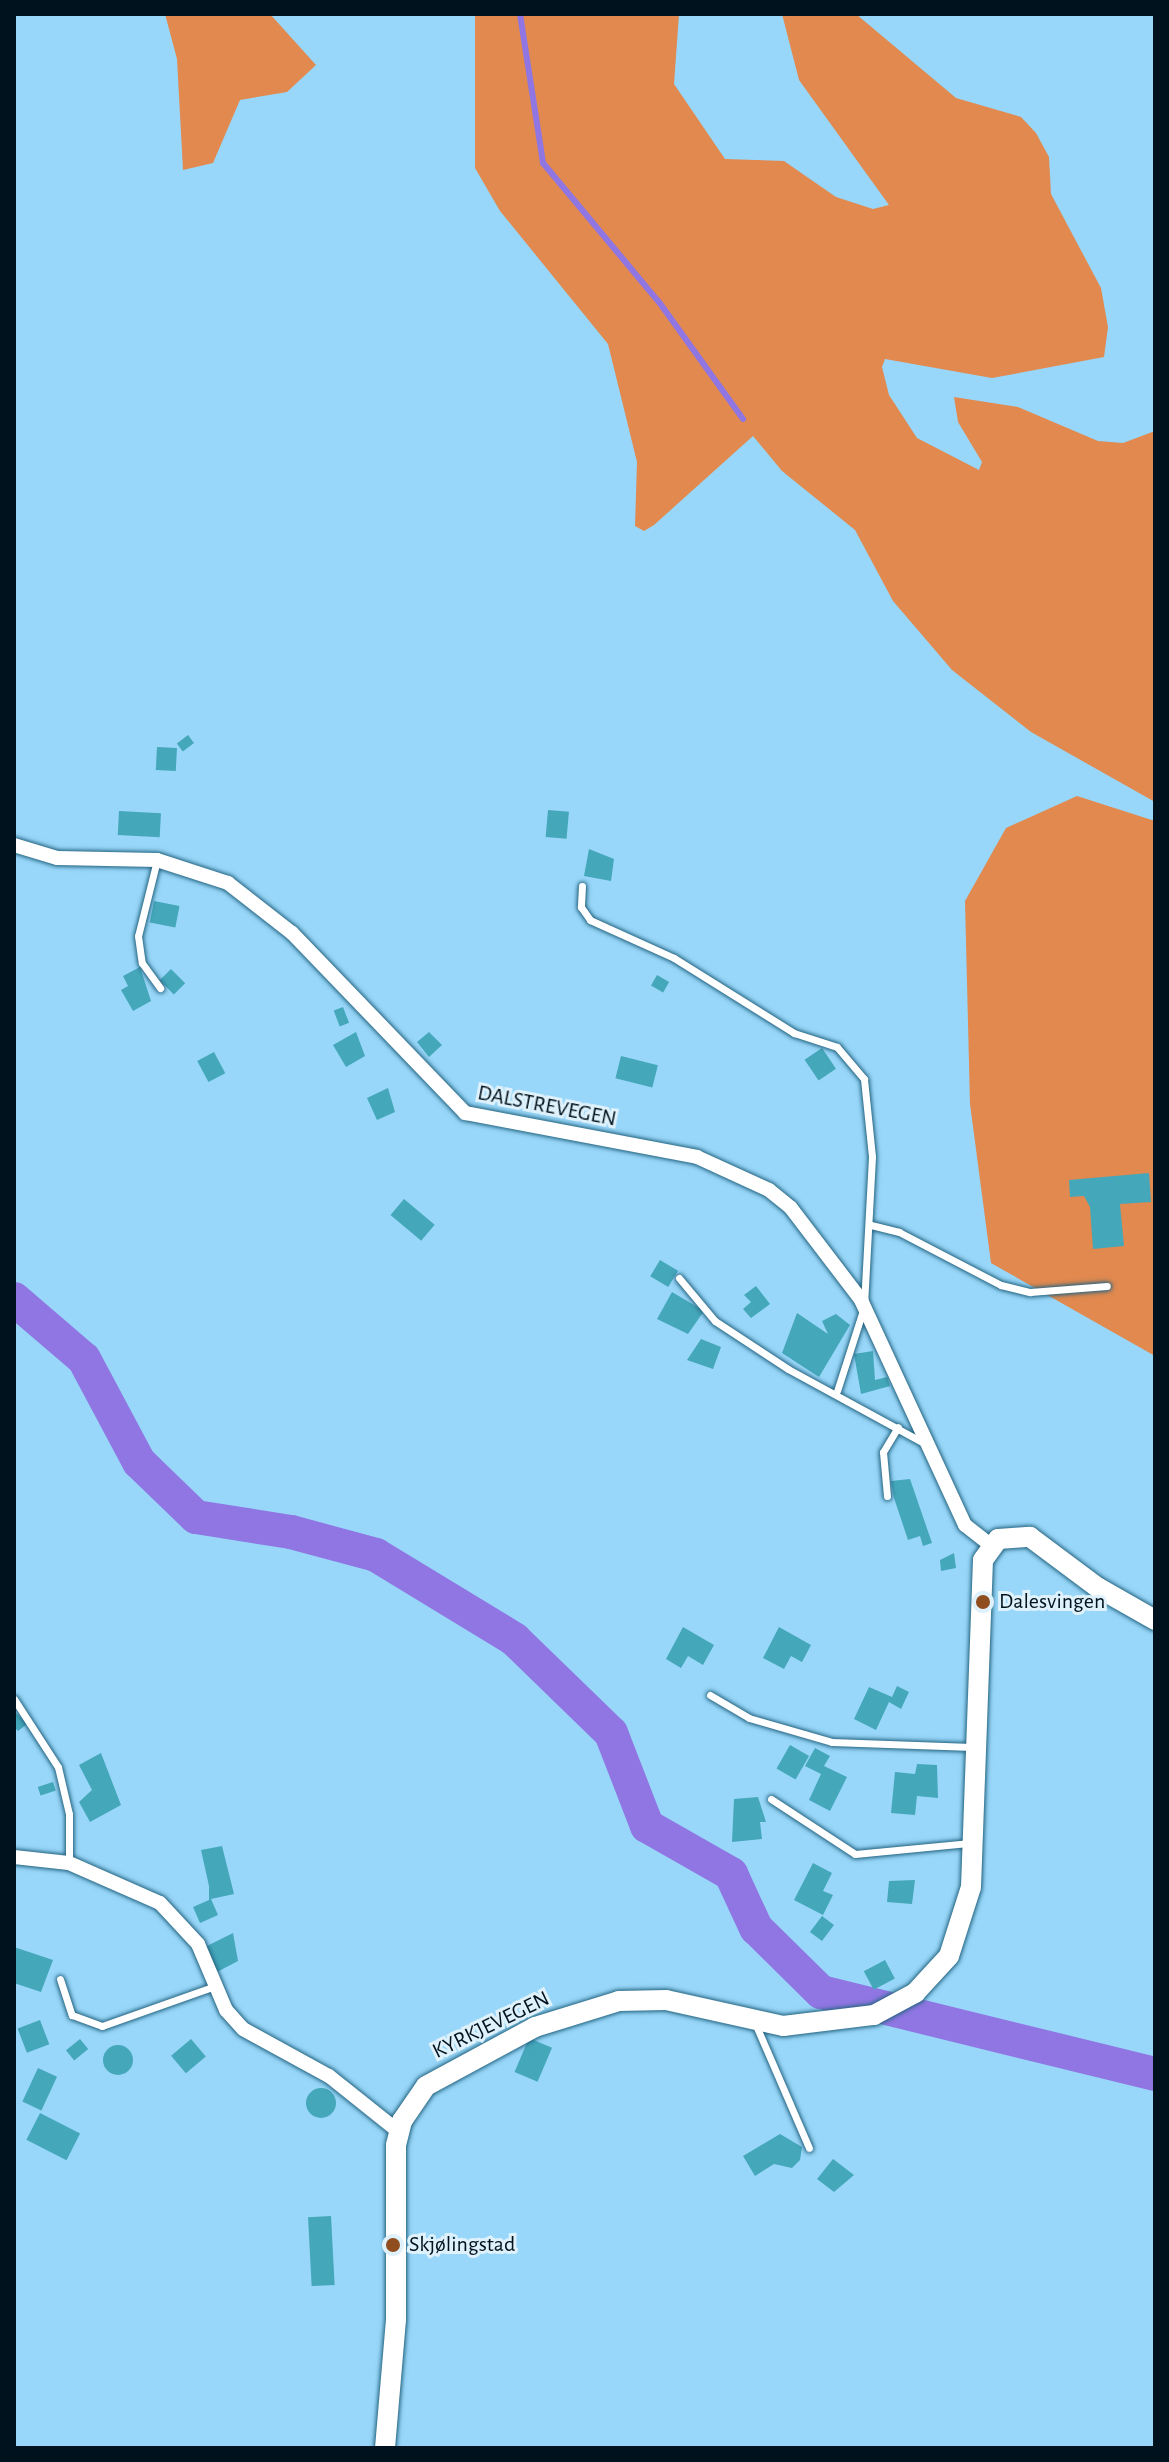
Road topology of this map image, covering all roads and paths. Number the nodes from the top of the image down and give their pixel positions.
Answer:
1 (14, 845) edge
2 (157, 860) junction
3 (582, 886) dead end
4 (160, 988) dead end
5 (871, 1225) junction
6 (679, 1278) dead end
7 (1107, 1286) dead end
8 (864, 1307) junction
9 (837, 1391) junction
10 (898, 1427) junction
11 (928, 1447) junction
12 (887, 1496) dead end
13 (992, 1546) junction
14 (1155, 1620) edge
15 (710, 1695) dead end
16 (14, 1699) edge
17 (978, 1747) junction
18 (771, 1799) dead end
19 (976, 1844) junction
20 (14, 1857) edge
21 (69, 1863) junction
22 (60, 1979) dead end
23 (215, 1986) junction
24 (754, 2021) junction
25 (398, 2131) junction
26 (809, 2148) dead end
27 (385, 2448) edge

1 - 2 street, DALSTREVEGEN
2 - 4 lane
2 - 8 street, DALSTREVEGEN
3 - 5 lane, DALSTREVEGEN
5 - 7 lane
5 - 8 lane, DALSTREVEGEN
6 - 9 lane
8 - 9 lane, DALSTREVEGEN
8 - 11 street, DALSTREVEGEN
9 - 10 lane
10 - 11 lane
10 - 12 lane
11 - 13 street, DALSTREVEGEN
13 - 14 main road
13 - 17 main road, KYRKJEVEGEN
15 - 17 lane
16 - 21 lane
17 - 19 main road, KYRKJEVEGEN
18 - 19 lane
19 - 24 main road, KYRKJEVEGEN
20 - 21 street
21 - 23 street
22 - 23 lane
23 - 25 street
24 - 25 main road, KYRKJEVEGEN
24 - 26 lane
25 - 27 main road

